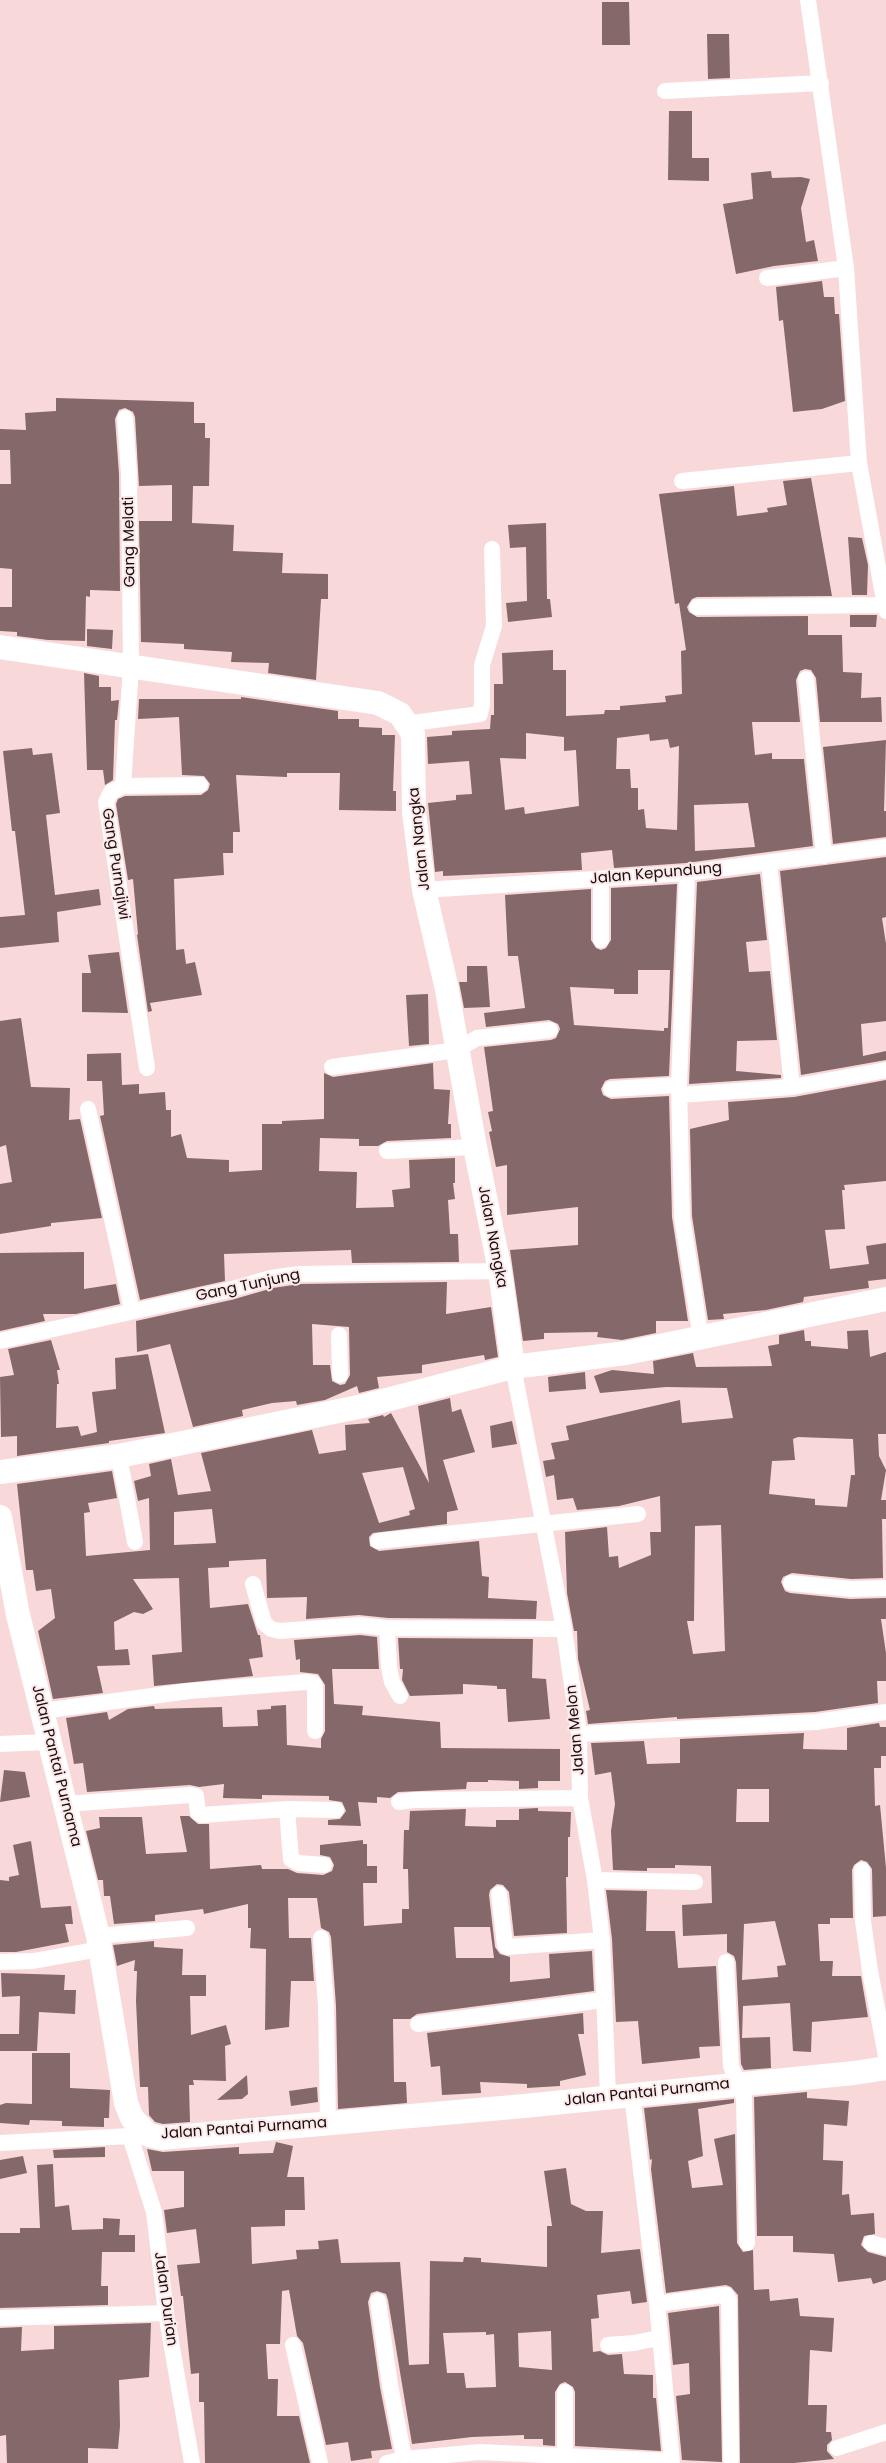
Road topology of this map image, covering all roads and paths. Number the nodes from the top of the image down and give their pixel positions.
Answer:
1 (808, 0) edge
2 (821, 84) junction
3 (665, 91) dead end
4 (846, 268) junction
5 (767, 278) dead end
6 (125, 418) dead end
7 (859, 464) junction
8 (682, 481) dead end
9 (492, 549) dead end
10 (697, 607) dead end
11 (886, 608) edge
12 (0, 647) edge
13 (131, 667) junction
14 (806, 679) dead end
15 (405, 724) junction
16 (200, 785) dead end
17 (123, 786) junction
18 (886, 847) edge
19 (824, 856) junction
20 (769, 862) junction
21 (687, 873) junction
22 (601, 879) junction
23 (424, 890) junction
24 (601, 940) dead end
25 (550, 1030) dead end
26 (457, 1050) junction
27 (332, 1067) dead end
28 (147, 1068) dead end
29 (886, 1070) edge
30 (792, 1086) junction
31 (611, 1089) dead end
32 (680, 1090) junction
33 (88, 1109) dead end
34 (475, 1147) junction
35 (387, 1151) dead end
36 (500, 1271) junction
37 (886, 1299) edge
38 (132, 1311) junction
39 (339, 1335) dead end
40 (701, 1339) junction
41 (0, 1341) edge
42 (513, 1367) junction
43 (340, 1375) dead end
44 (119, 1456) junction
45 (0, 1472) edge
46 (638, 1514) dead end
47 (0, 1517) edge
48 (544, 1524) junction
49 (378, 1541) dead end
50 (135, 1542) dead end
51 (791, 1583) dead end
52 (6, 1584) edge
53 (253, 1584) dead end
54 (886, 1588) edge
55 (387, 1628) junction
56 (564, 1629) junction
57 (400, 1696) dead end
58 (42, 1711) junction
59 (886, 1712) edge
60 (315, 1730) dead end
61 (579, 1734) junction
62 (48, 1742) junction
63 (0, 1744) edge
64 (580, 1798) junction
65 (399, 1802) dead end
66 (65, 1804) junction
67 (287, 1808) junction
68 (336, 1810) dead end
69 (324, 1864) dead end
70 (862, 1870) dead end
71 (594, 1880) junction
72 (695, 1882) dead end
73 (500, 1894) dead end
74 (187, 1928) dead end
75 (322, 1938) dead end
76 (602, 1940) junction
77 (99, 1942) junction
78 (0, 1962) edge
79 (726, 1962) dead end
80 (603, 2000) junction
81 (418, 2024) dead end
82 (886, 2056) edge
83 (886, 2068) edge
84 (738, 2083) junction
85 (632, 2095) junction
86 (608, 2097) junction
87 (328, 2123) junction
88 (134, 2132) junction
89 (0, 2143) edge
90 (747, 2243) dead end
91 (378, 2301) dead end
92 (657, 2304) junction
93 (166, 2313) junction
94 (0, 2318) edge
95 (658, 2338) junction
96 (293, 2345) dead end
97 (608, 2345) dead end
98 (565, 2392) dead end
99 (886, 2432) edge
100 (837, 2448) dead end
101 (565, 2457) junction
102 (731, 2459) dead end
103 (405, 2461) edge
104 (672, 2462) edge
105 (192, 2463) edge
106 (320, 2463) edge
107 (387, 2463) edge

1 - 2 street
2 - 3 street
2 - 4 street
4 - 5 street
4 - 7 street
6 - 13 street, Gang Melati
7 - 8 street
7 - 11 street
9 - 15 street
10 - 11 street
12 - 13 street, Jalan Nangka
13 - 15 street, Jalan Nangka
13 - 17 street, Gang Purnajiwi
14 - 19 street
15 - 23 street, Jalan Nangka
16 - 17 street
17 - 28 street, Gang Purnajiwi
18 - 19 street, Jalan Kepundung
19 - 20 street, Jalan Kepundung
20 - 21 street, Jalan Kepundung
20 - 30 street
21 - 22 street, Jalan Kepundung
21 - 32 street
22 - 23 street, Jalan Kepundung
22 - 24 street
23 - 26 street, Jalan Nangka
25 - 26 street
26 - 27 street
26 - 34 street, Jalan Nangka
29 - 30 street
30 - 32 street
31 - 32 street
32 - 40 street
33 - 38 street
34 - 35 street
34 - 36 street, Jalan Nangka
36 - 38 street, Gang Tunjung
36 - 42 street, Jalan Nangka
37 - 40 street
38 - 41 street, Gang Tunjung
39 - 43 street
40 - 42 street
42 - 44 street
42 - 48 street, Jalan Melon
44 - 45 street
44 - 50 street
46 - 48 street
47 - 52 street, Jalan Pantai Purnama
48 - 49 street
48 - 56 street, Jalan Melon
51 - 54 street
52 - 58 street, Jalan Pantai Purnama
53 - 55 street
55 - 56 street
55 - 57 street
56 - 61 street, Jalan Melon
58 - 60 street
58 - 62 street, Jalan Pantai Purnama
59 - 61 street
61 - 64 street, Jalan Melon
62 - 63 street
62 - 66 street, Jalan Pantai Purnama
64 - 65 street
64 - 71 street, Jalan Melon
66 - 67 street
66 - 77 street, Jalan Pantai Purnama
67 - 68 street
67 - 69 street
70 - 82 street
71 - 72 street
71 - 76 street, Jalan Melon
73 - 76 street
74 - 77 street
75 - 87 street
76 - 80 street, Jalan Melon
77 - 78 street
77 - 88 street, Jalan Pantai Purnama
79 - 84 street
80 - 81 street
80 - 86 street, Jalan Melon
83 - 84 street, Jalan Pantai Purnama
84 - 85 street, Jalan Pantai Purnama
84 - 90 street
85 - 86 street, Jalan Pantai Purnama
85 - 92 street
86 - 87 street, Jalan Pantai Purnama
87 - 88 street, Jalan Pantai Purnama
88 - 89 street
88 - 93 street, Jalan Durian
91 - 103 street
92 - 95 street
92 - 102 street
93 - 94 street
93 - 105 street, Jalan Durian
95 - 97 street
95 - 104 street
96 - 106 street
98 - 101 street
99 - 100 street
101 - 103 street
101 - 104 street
103 - 107 street

